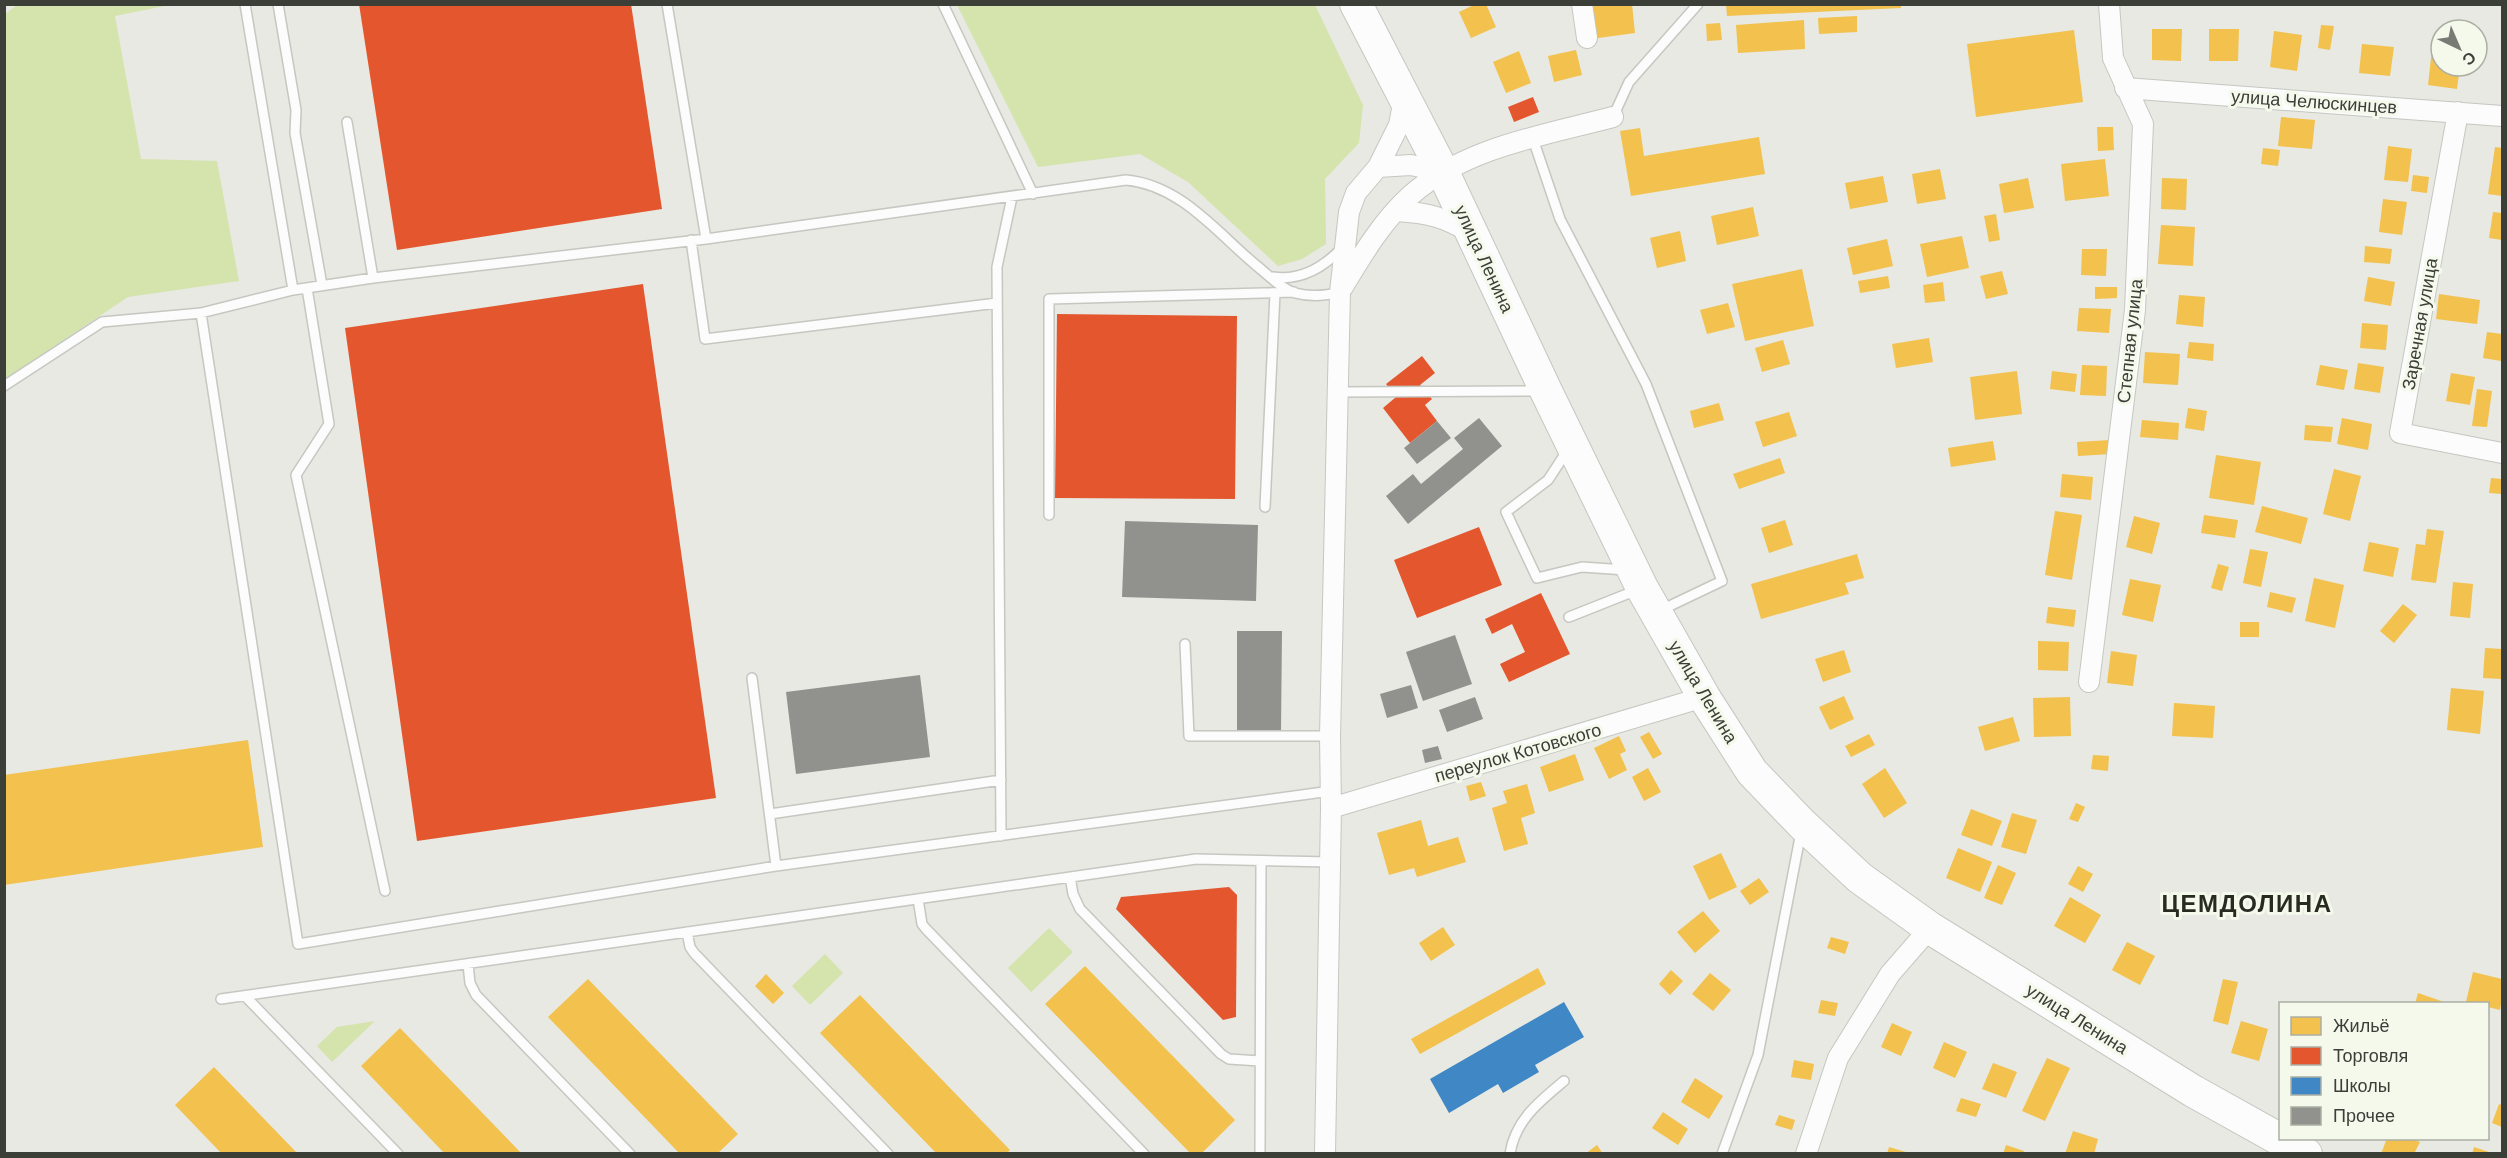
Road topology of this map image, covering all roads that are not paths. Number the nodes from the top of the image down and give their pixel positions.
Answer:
1 (245, 4) edge
2 (278, 4) edge
3 (667, 4) edge
4 (943, 4) edge
5 (1356, 4) edge
6 (1582, 4) edge
7 (1698, 4) edge
8 (2109, 4) edge
9 (1587, 38) dead end
10 (2125, 88) junction
11 (1404, 99) junction
12 (2458, 112) junction
13 (2502, 116) edge
14 (1613, 117) joint
15 (347, 122) dead end
16 (1533, 139) junction
17 (1378, 167) junction
18 (1443, 172) junction
19 (1033, 194) junction
20 (1012, 196) junction
21 (1397, 211) junction
22 (1472, 234) junction
23 (706, 239) junction
24 (691, 240) junction
25 (1345, 244) junction
26 (1270, 277) junction
27 (373, 278) junction
28 (322, 285) junction
29 (307, 288) junction
30 (293, 290) junction
31 (1294, 292) junction
32 (1340, 292) junction
33 (1275, 293) junction
34 (997, 303) junction
35 (201, 313) junction
36 (4, 386) edge
37 (1546, 391) junction
38 (1338, 392) junction
39 (1571, 444) junction
40 (2502, 453) edge
41 (1265, 507) dead end
42 (1049, 514) dead end
43 (1643, 590) junction
44 (1569, 617) dead end
45 (1185, 644) dead end
46 (752, 678) dead end
47 (2089, 681) dead end
48 (1704, 697) junction
49 (1330, 736) junction
50 (1001, 780) junction
51 (1331, 799) junction
52 (770, 814) junction
53 (1802, 824) junction
54 (1001, 836) junction
55 (1261, 861) junction
56 (1330, 862) junction
57 (776, 866) junction
58 (1070, 877) junction
59 (385, 891) dead end
60 (918, 899) junction
61 (1930, 928) junction
62 (687, 932) junction
63 (468, 964) junction
64 (245, 996) junction
65 (221, 999) dead end
66 (1260, 1061) junction
67 (1564, 1081) dead end
68 (2279, 1139) edge
69 (2281, 1140) edge
70 (398, 1154) edge
71 (630, 1154) edge
72 (888, 1154) edge
73 (1143, 1154) edge
74 (1260, 1154) edge
75 (1325, 1154) edge
76 (1510, 1154) edge
77 (1722, 1154) edge
78 (1806, 1154) edge
79 (2306, 1154) edge

1 - 30 lane
2 - 28 lane
3 - 23 lane
4 - 19 lane
5 - 11 highway, улица Ленина
6 - 9 street
7 - 14 lane
8 - 10 street, Степная улица
10 - 12 street, улица Челюскинцев
10 - 47 street, Степная улица
11 - 17 street
11 - 18 highway, улица Ленина
12 - 13 street, улица Челюскинцев
12 - 40 street, Заречная улица
14 - 16 street
15 - 27 lane
16 - 18 street
16 - 43 lane
17 - 18 street
17 - 25 street
18 - 21 street
18 - 22 highway, улица Ленина
19 - 20 lane
19 - 26 lane
20 - 23 lane
20 - 34 lane
21 - 22 street
21 - 32 street
22 - 37 highway, улица Ленина
23 - 24 lane
24 - 27 lane
24 - 34 lane
25 - 26 lane
25 - 32 street
26 - 31 lane
27 - 28 lane
28 - 29 lane
29 - 30 lane
29 - 59 lane
30 - 35 lane
31 - 32 lane
31 - 33 lane
32 - 38 street
33 - 41 lane
33 - 42 lane
34 - 50 lane
35 - 36 lane
35 - 57 lane
37 - 38 lane
37 - 39 highway, улица Ленина
38 - 49 street
39 - 43 highway, улица Ленина
39 - 43 lane
43 - 44 lane
43 - 48 highway, улица Ленина
45 - 49 lane
46 - 52 lane
48 - 51 street, переулок Котовского
48 - 53 highway, улица Ленина
49 - 51 street
50 - 52 lane
50 - 54 lane
51 - 54 lane
51 - 56 street
52 - 57 lane
53 - 61 highway, улица Ленина
53 - 77 lane
54 - 57 lane
55 - 56 lane
55 - 58 lane
55 - 66 lane
56 - 75 street
58 - 60 lane
58 - 66 lane
60 - 62 lane
60 - 73 lane
61 - 68 highway, улица Ленина
61 - 78 street
62 - 63 lane
62 - 72 lane
63 - 64 lane
63 - 71 lane
64 - 65 lane
64 - 70 lane
66 - 74 lane
67 - 76 lane
69 - 79 highway, улица Ленина

